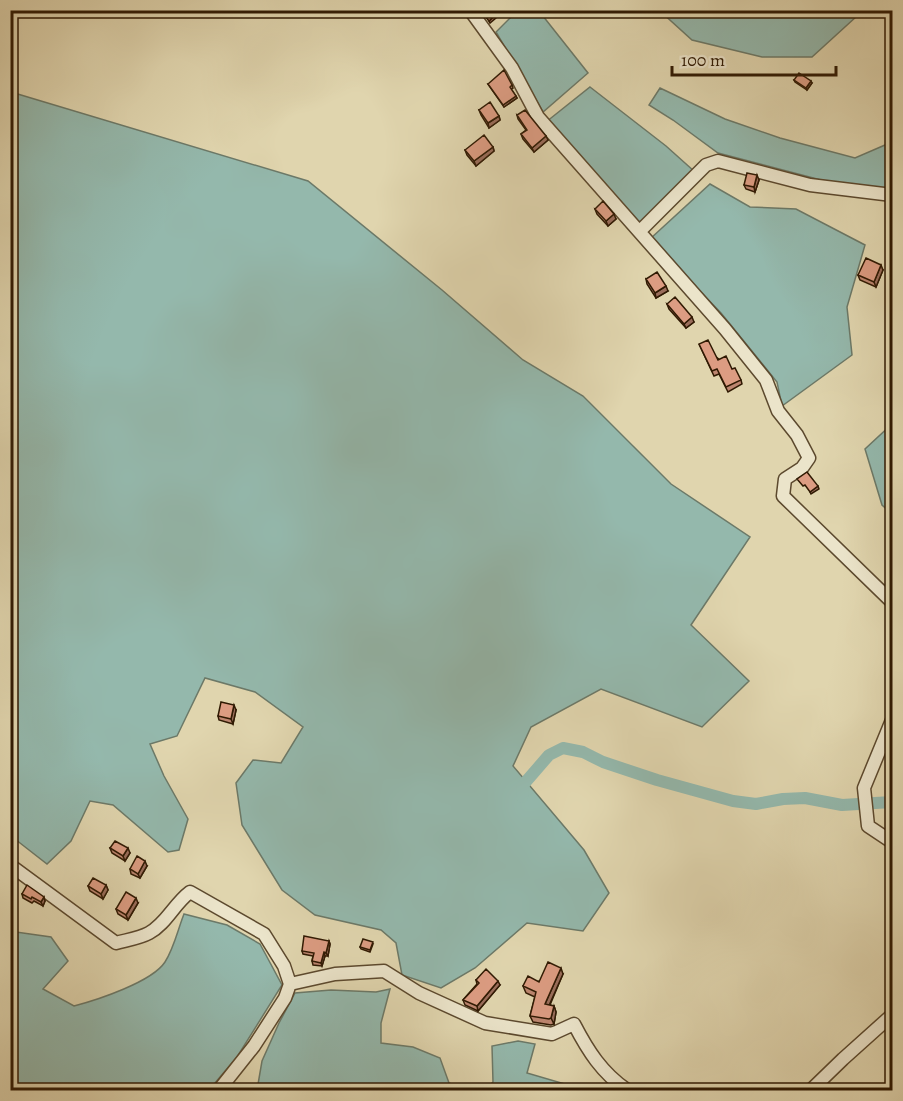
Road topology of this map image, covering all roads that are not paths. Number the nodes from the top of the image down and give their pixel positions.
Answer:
1 (470, 10) edge
2 (892, 195) edge
3 (640, 231) junction
4 (892, 602) edge
5 (892, 720) edge
6 (892, 842) edge
7 (10, 865) edge
8 (290, 984) junction
9 (892, 1015) edge
10 (219, 1090) edge
11 (627, 1090) edge
12 (811, 1090) edge

1 - 3 street
2 - 3 street
3 - 4 street
5 - 6 street
7 - 8 street
8 - 10 street
8 - 11 street
9 - 12 street

